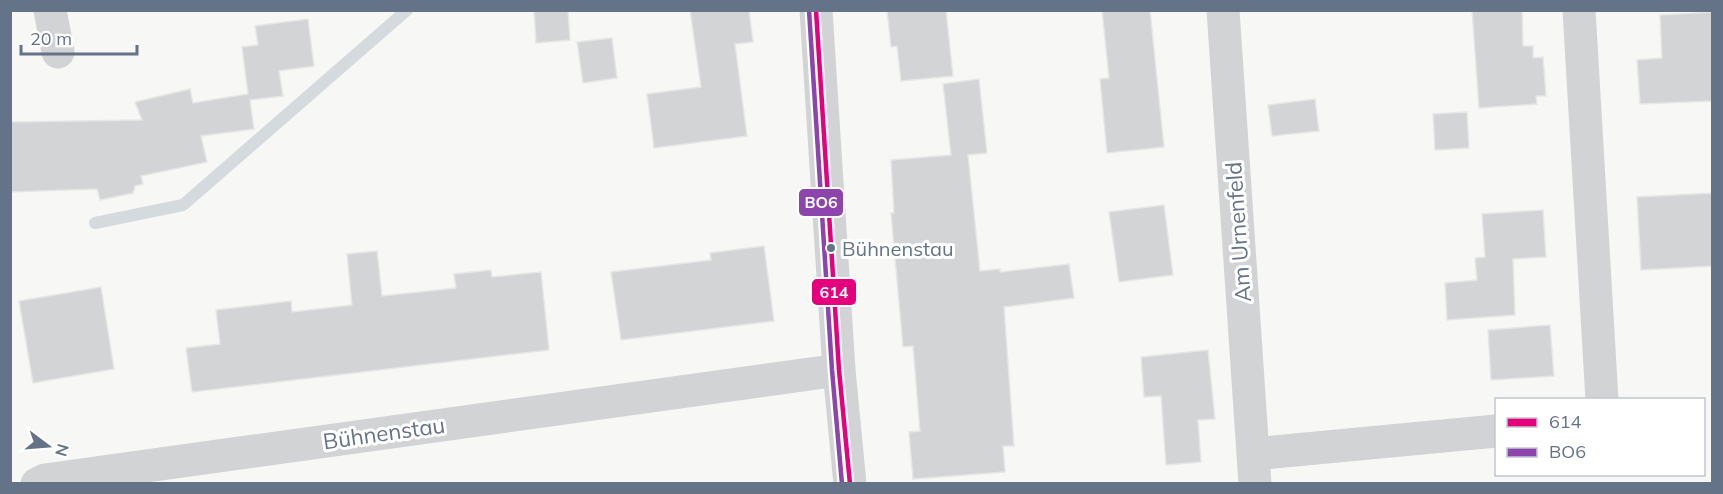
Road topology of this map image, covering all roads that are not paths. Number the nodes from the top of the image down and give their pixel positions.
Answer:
1 (50, 10) edge
2 (816, 10) edge
3 (1223, 10) edge
4 (1579, 10) edge
5 (58, 52) dead end
6 (839, 370) junction
7 (1602, 398) edge
8 (1495, 431) edge
9 (1254, 469) edge
10 (37, 483) edge
11 (849, 483) edge

1 - 5 street
2 - 6 street
3 - 9 street, Am Urnenfeld
4 - 7 street
6 - 10 street, Bühnenstau
6 - 11 street
8 - 9 street, Am Urnenfeld

